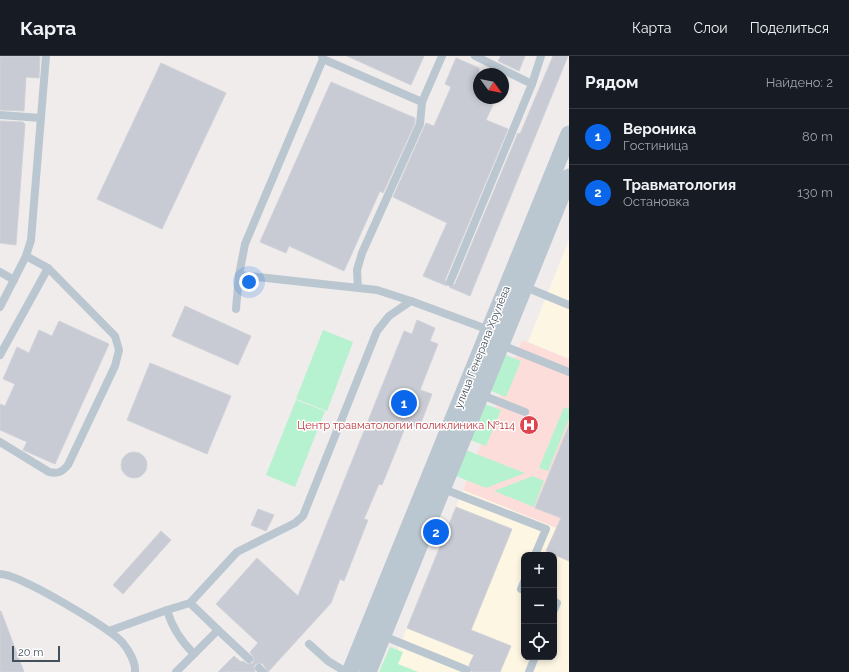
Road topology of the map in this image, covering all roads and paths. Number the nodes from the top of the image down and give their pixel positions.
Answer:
1 (46, 56) edge
2 (442, 56) edge
3 (475, 56) edge
4 (541, 56) edge
5 (323, 57) edge
6 (532, 84) junction
7 (422, 102) junction
8 (0, 115) edge
9 (41, 118) junction
10 (569, 134) edge
11 (569, 177) edge
12 (26, 256) junction
13 (48, 268) junction
14 (0, 272) edge
15 (238, 275) junction
16 (14, 280) junction
17 (450, 282) dead end
18 (517, 284) junction
19 (358, 288) junction
20 (411, 301) junction
21 (569, 305) edge
22 (0, 307) edge
23 (236, 310) dead end
24 (495, 338) junction
25 (0, 355) edge
26 (569, 372) edge
27 (473, 391) junction
28 (525, 412) dead end
29 (0, 442) edge
30 (435, 485) junction
31 (536, 552) edge
32 (0, 574) edge
33 (190, 603) junction
34 (167, 610) junction
35 (218, 630) junction
36 (108, 631) junction
37 (375, 632) junction
38 (309, 644) dead end
39 (194, 654) junction
40 (250, 659) dead end
41 (534, 660) edge
42 (467, 670) dead end
43 (135, 672) edge
44 (176, 672) edge
45 (346, 672) edge
46 (350, 672) edge
47 (368, 672) edge
48 (529, 672) edge

1 - 9 lane
2 - 7 lane
3 - 6 lane
4 - 6 lane
5 - 7 lane
5 - 15 lane
6 - 17 lane
7 - 19 lane
8 - 9 lane
9 - 12 lane
10 - 18 street, улица Генерала Хрулёва
11 - 18 street, улица Генерала Хрулёва
12 - 13 lane
12 - 16 lane
13 - 25 lane
13 - 29 lane
14 - 16 lane
15 - 19 lane
15 - 23 lane
16 - 22 lane
18 - 21 lane
18 - 24 street, улица Генерала Хрулёва
19 - 20 lane
20 - 24 lane
20 - 33 lane
24 - 26 lane
24 - 27 street, улица Генерала Хрулёва
27 - 28 lane
27 - 30 street, улица Генерала Хрулёва
30 - 31 lane
30 - 37 street, улица Генерала Хрулёва
32 - 36 lane
33 - 34 lane
33 - 35 lane
34 - 36 lane
34 - 39 lane
35 - 39 lane
35 - 40 lane
36 - 43 lane
37 - 42 lane
37 - 46 street, улица Генерала Хрулёва
37 - 47 street, улица Генерала Хрулёва
38 - 45 lane
39 - 44 lane
41 - 48 lane

